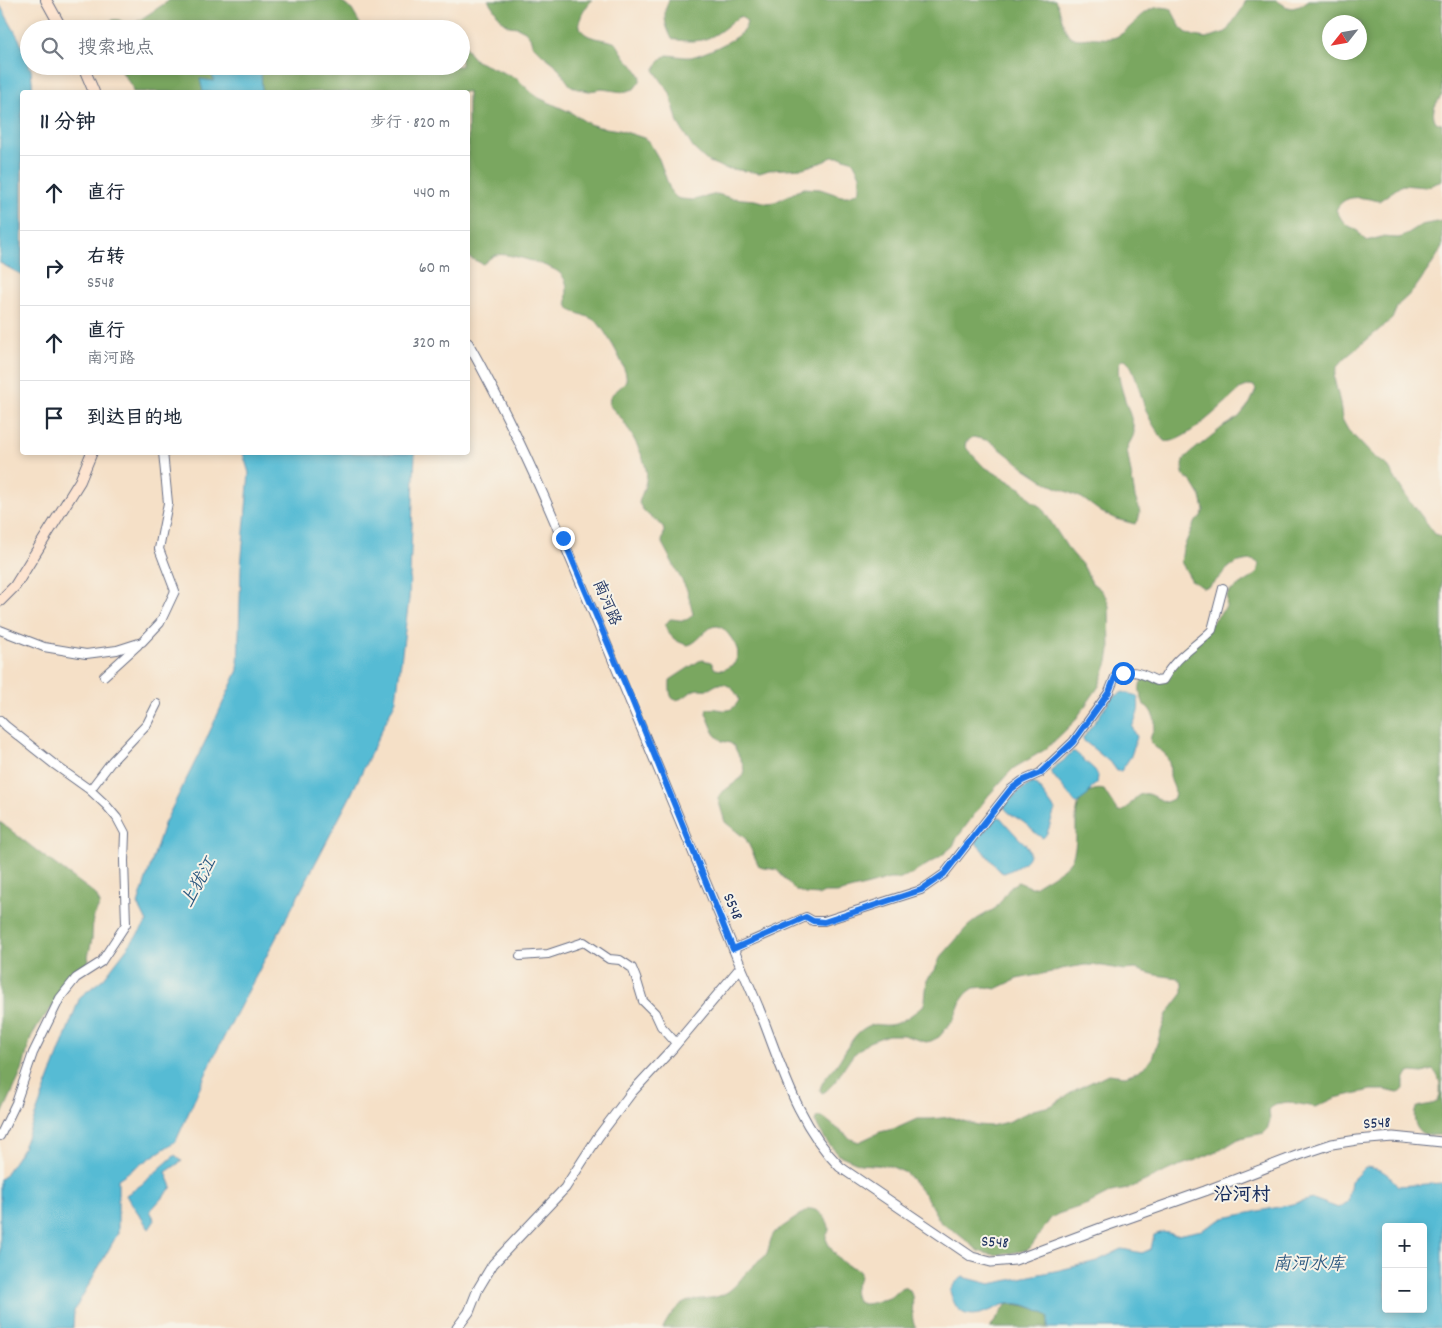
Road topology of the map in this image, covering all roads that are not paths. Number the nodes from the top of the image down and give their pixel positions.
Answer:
1 (46, 0) edge
2 (57, 20) edge
3 (87, 75) edge
4 (89, 75) edge
5 (93, 90) edge
6 (98, 90) edge
7 (470, 347) edge
8 (91, 455) edge
9 (163, 455) edge
10 (1223, 588) dead end
11 (0, 601) edge
12 (0, 630) edge
13 (142, 642) junction
14 (104, 676) dead end
15 (157, 704) dead end
16 (0, 720) edge
17 (90, 790) junction
18 (705, 881) joint
19 (733, 949) junction
20 (520, 956) dead end
21 (741, 967) junction
22 (676, 1043) junction
23 (0, 1136) edge
24 (1442, 1142) edge
25 (457, 1328) edge

1 - 2 main road
3 - 5 main road
4 - 6 street
7 - 18 street, 南河路
8 - 11 main road
9 - 13 street
10 - 19 street
12 - 13 street
13 - 14 street
15 - 17 street
16 - 17 street
17 - 23 street
18 - 19 street, S548
19 - 21 street, S548
20 - 22 street
21 - 22 street
21 - 24 street, S548
22 - 25 street

